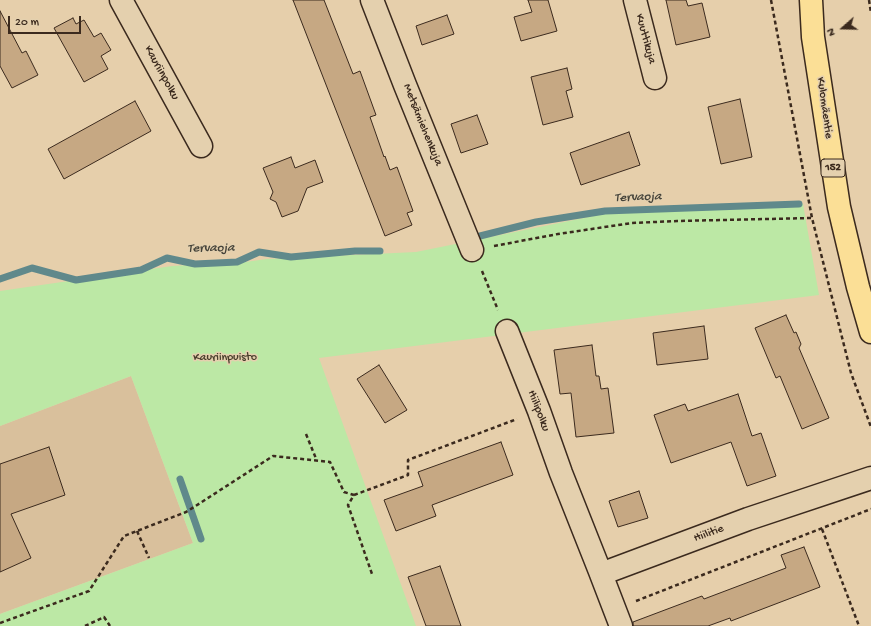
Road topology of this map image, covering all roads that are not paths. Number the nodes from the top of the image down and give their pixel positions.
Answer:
1 (121, 0) edge
2 (372, 0) edge
3 (635, 0) edge
4 (811, 0) edge
5 (656, 78) dead end
6 (201, 146) dead end
7 (472, 250) road end
8 (507, 331) road end
9 (871, 332) edge
10 (871, 478) edge
11 (601, 574) junction
12 (621, 626) edge

1 - 6 street, Kauriinpolku
2 - 7 street, Metsämiehenkuja
3 - 5 street, Kuuttikuja
4 - 9 main road, Kulomäentie / 152
8 - 11 street, Hiilipolku
10 - 11 street, Hiilitie
11 - 12 street

